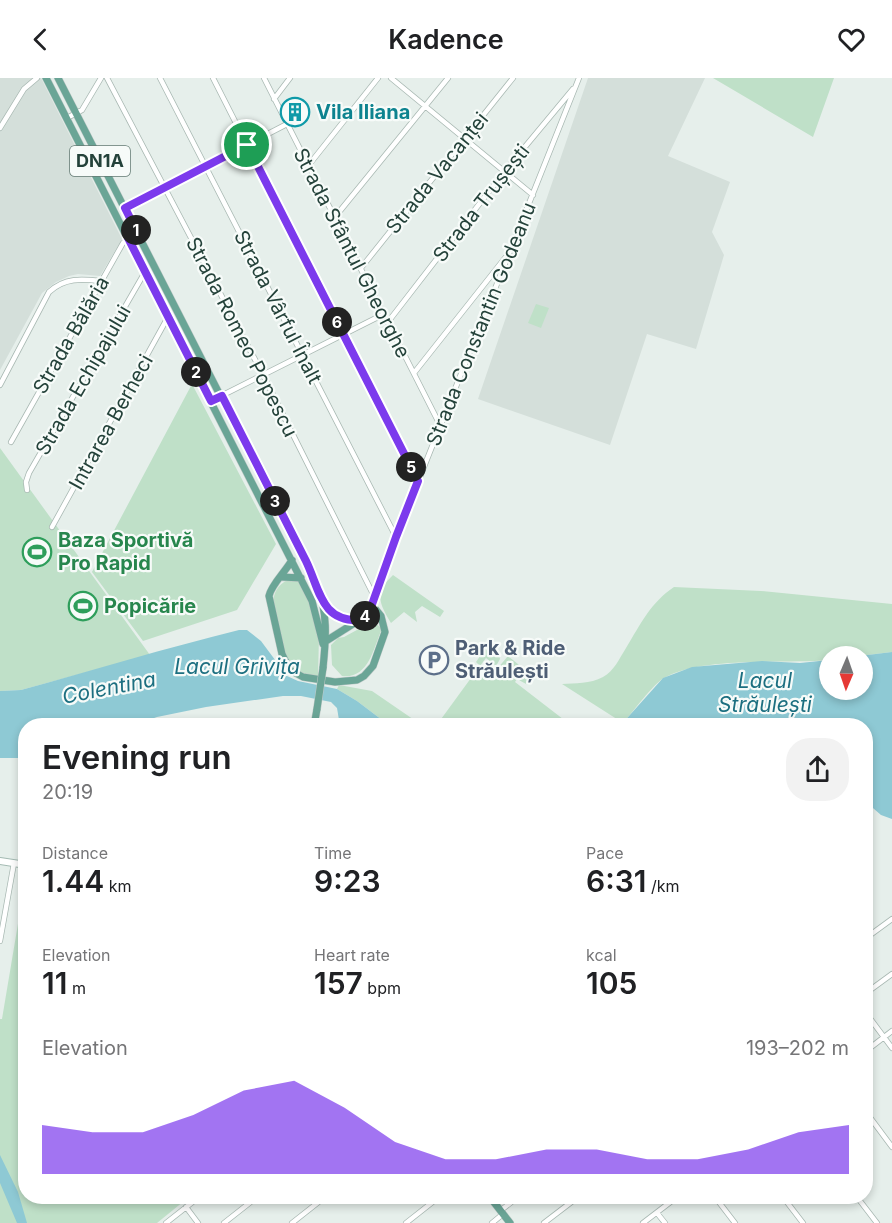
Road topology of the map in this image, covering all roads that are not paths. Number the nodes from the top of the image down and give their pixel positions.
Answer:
1 (36, 78) edge
2 (46, 78) edge
3 (58, 78) edge
4 (101, 78) edge
5 (107, 78) edge
6 (160, 78) edge
7 (213, 78) edge
8 (264, 78) edge
9 (290, 78) edge
10 (378, 78) edge
11 (391, 78) edge
12 (448, 78) edge
13 (513, 78) edge
14 (579, 78) edge
15 (576, 86) junction
16 (274, 99) junction
17 (425, 106) junction
18 (76, 113) junction
19 (67, 118) junction
20 (287, 124) junction
21 (0, 128) edge
22 (465, 138) junction
23 (247, 145) junction
24 (205, 166) junction
25 (308, 166) junction
26 (504, 172) junction
27 (165, 187) junction
28 (533, 195) junction
29 (125, 208) junction
30 (335, 218) junction
31 (137, 232) junction
32 (128, 238) junction
33 (509, 252) junction
34 (361, 268) junction
35 (145, 272) junction
36 (102, 281) junction
37 (384, 314) junction
38 (168, 317) junction
39 (388, 322) junction
40 (344, 335) junction
41 (304, 356) junction
42 (414, 374) junction
43 (263, 376) junction
44 (0, 385) edge
45 (222, 396) junction
46 (211, 401) junction
47 (441, 427) junction
48 (10, 442) dead end
49 (418, 481) junction
50 (27, 490) dead end
51 (52, 527) dead end
52 (396, 537) junction
53 (292, 560) junction
54 (282, 577) junction
55 (301, 578) junction
56 (374, 601) junction
57 (323, 605) junction
58 (360, 620) junction
59 (326, 641) junction
60 (324, 658) junction
61 (316, 718) edge
62 (0, 861) edge
63 (14, 863) junction
64 (18, 864) edge
65 (892, 919) edge
66 (873, 933) edge
67 (0, 941) edge
68 (892, 974) edge
69 (873, 988) edge
70 (873, 1022) edge
71 (892, 1031) edge
72 (884, 1037) junction
73 (873, 1046) edge
74 (892, 1048) edge
75 (873, 1121) edge
76 (892, 1147) edge
77 (190, 1204) edge
78 (248, 1204) edge
79 (316, 1204) edge
80 (431, 1204) edge
81 (496, 1204) edge
82 (511, 1204) edge
83 (569, 1204) edge
84 (668, 1204) edge
85 (720, 1204) edge
86 (788, 1204) edge
87 (862, 1204) edge
88 (186, 1207) junction
89 (502, 1212) junction
90 (657, 1213) junction
91 (166, 1223) edge
92 (198, 1223) edge
93 (224, 1223) edge
94 (292, 1223) edge
95 (406, 1223) edge
96 (492, 1223) edge
97 (510, 1223) edge
98 (544, 1223) edge
99 (644, 1223) edge
100 (665, 1223) edge
101 (735, 1223) edge
102 (803, 1223) edge
103 (877, 1223) edge

1 - 21 street
2 - 19 main road, DN1A
3 - 18 main road, DN1A
4 - 18 street
5 - 27 street, Strada Romeo Popescu
6 - 24 street, Strada Vârful Înalt
7 - 23 street
8 - 16 street, Strada Sfântul Gheorghe
9 - 16 street
10 - 25 street
11 - 17 street
12 - 17 street
13 - 22 street, Strada Vacanței
14 - 15 street, Strada Constantin Godeanu
15 - 26 street, Strada Trușești
15 - 28 street, Strada Constantin Godeanu
16 - 20 street, Strada Sfântul Gheorghe
17 - 22 street
17 - 30 street
18 - 19 street
18 - 29 main road, DN1A
19 - 32 main road, DN1A
20 - 23 street
20 - 25 street, Strada Sfântul Gheorghe
22 - 26 street
22 - 34 street, Strada Vacanței
23 - 24 street
23 - 40 street
24 - 27 street
24 - 41 street, Strada Vârful Înalt
25 - 30 street, Strada Sfântul Gheorghe
26 - 28 street
26 - 39 street, Strada Trușești
27 - 29 street
27 - 43 street, Strada Romeo Popescu
28 - 33 street, Strada Constantin Godeanu
29 - 31 main road, DN1A
30 - 34 street, Strada Sfântul Gheorghe
31 - 32 street, Strada Bălăria
31 - 45 main road, DN1A
32 - 35 main road, DN1A
32 - 36 street, Strada Bălăria
33 - 42 street
33 - 47 street, Strada Constantin Godeanu
34 - 37 street, Strada Sfântul Gheorghe
35 - 38 main road, DN1A
35 - 50 street, Strada Echipajului
36 - 44 street
36 - 48 street, Strada Bălăria
37 - 39 street, Strada Sfântul Gheorghe
37 - 40 street
38 - 46 main road, DN1A
38 - 51 street, Intrarea Berheci
39 - 42 street, Strada Sfântul Gheorghe
40 - 41 street
40 - 49 street
41 - 43 street
41 - 52 street, Strada Vârful Înalt
42 - 47 street, Strada Sfântul Gheorghe
43 - 45 street
43 - 56 street, Strada Romeo Popescu
45 - 46 street
45 - 57 main road, DN1A
46 - 53 main road, DN1A
47 - 49 street, Strada Constantin Godeanu
49 - 52 street, Strada Constantin Godeanu
52 - 56 street, Strada Constantin Godeanu
53 - 54 main road
53 - 55 main road, DN1A
54 - 55 main road
54 - 56 main road
55 - 60 main road, DN1A
56 - 58 main road
57 - 58 main road
57 - 59 main road, DN1A
58 - 59 main road
59 - 60 main road
60 - 61 main road, DN1A, bridge
62 - 63 main road
63 - 64 main road
63 - 67 street
65 - 66 street
68 - 69 street
70 - 72 street
71 - 72 street
72 - 73 street
72 - 74 street
75 - 76 street
77 - 88 street
78 - 93 street
79 - 94 street
80 - 95 street
81 - 89 main road
82 - 89 street
83 - 98 street
84 - 90 street
85 - 101 street
86 - 102 street
87 - 103 street
88 - 91 street
88 - 92 street
89 - 96 street
89 - 97 main road
90 - 99 street
90 - 100 street

